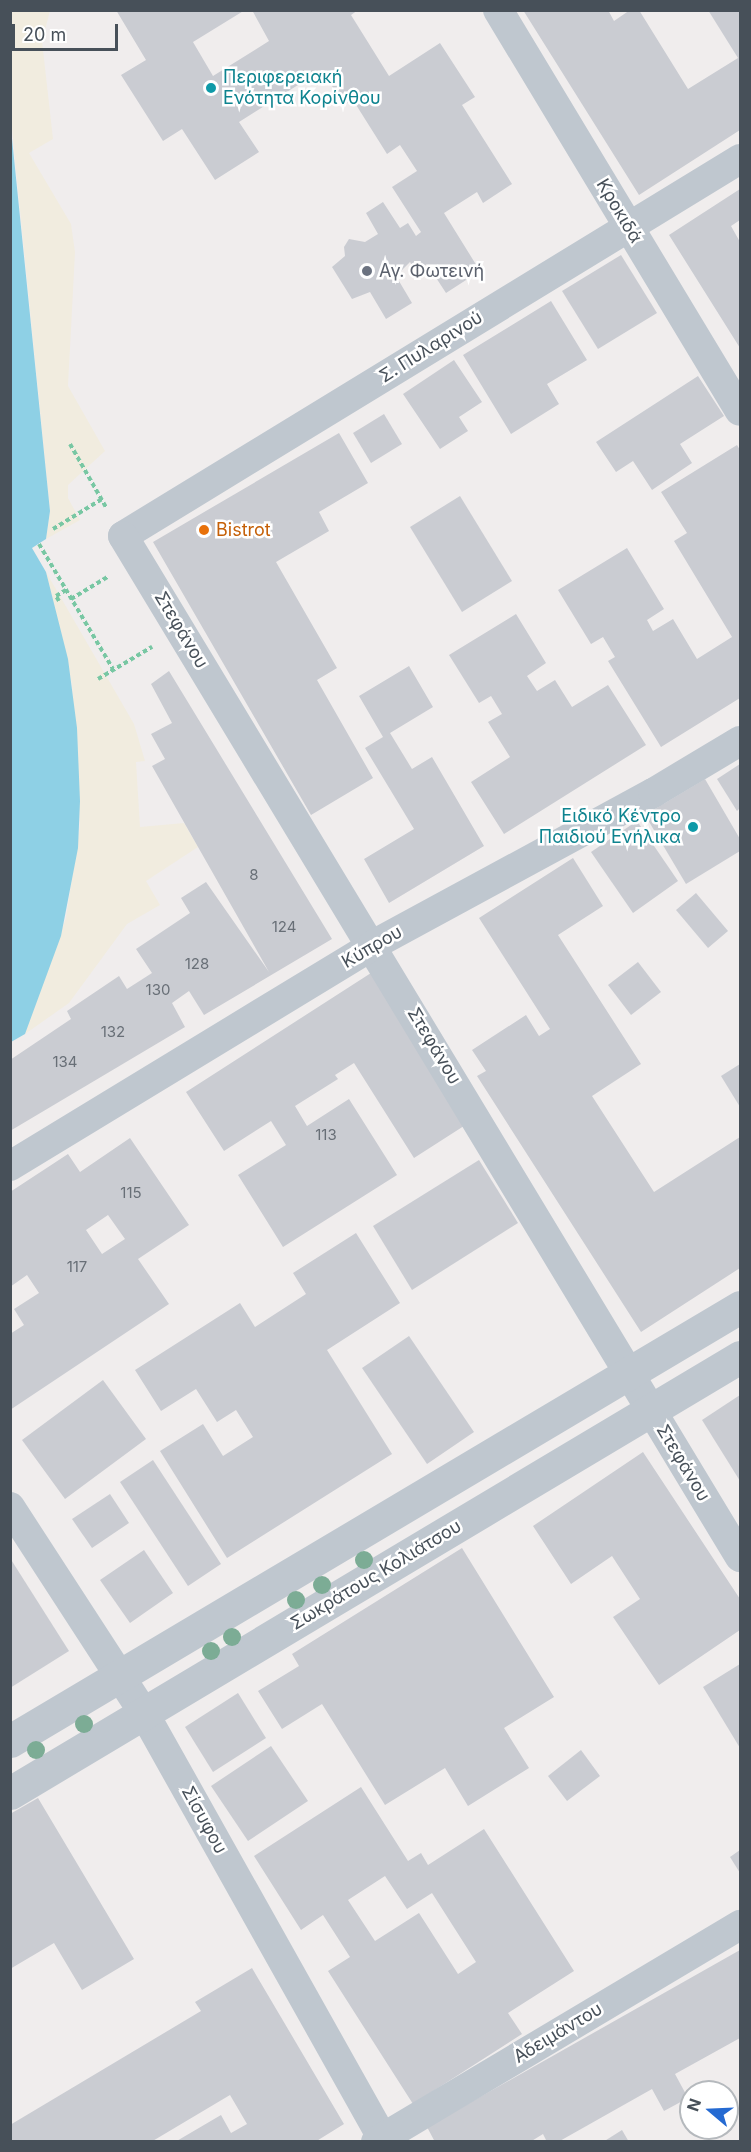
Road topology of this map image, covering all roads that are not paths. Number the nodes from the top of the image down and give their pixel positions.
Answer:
1 (498, 10) edge
2 (741, 159) edge
3 (628, 225) junction
4 (741, 411) edge
5 (123, 536) joint
6 (741, 741) edge
7 (373, 945) junction
8 (10, 1166) edge
9 (741, 1307) edge
10 (741, 1357) edge
11 (630, 1371) junction
12 (650, 1409) junction
13 (10, 1507) edge
14 (741, 1557) edge
15 (122, 1675) junction
16 (145, 1715) junction
17 (10, 1741) edge
18 (10, 1793) edge
19 (741, 1925) edge
20 (381, 2140) edge

1 - 3 street, Κροκιδά
2 - 3 street, Σ. Πυλαρινού
3 - 4 street, Κροκιδά
3 - 5 street, Σ. Πυλαρινού
5 - 7 street, Στεφάνου
6 - 7 street, Κύπρου
7 - 8 street, Κύπρου
7 - 11 street, Στεφάνου
9 - 11 street
10 - 12 street, Σωκράτους Κολιάτσου
11 - 12 street, Στεφάνου
11 - 15 street
12 - 14 street, Στεφάνου
12 - 16 street, Σωκράτους Κολιάτσου
13 - 15 street, Σίσυφου
15 - 16 street, Σίσυφου
15 - 17 street
16 - 18 street, Σωκράτους Κολιάτσου
16 - 20 street, Σίσυφου
19 - 20 street, Αδειμάντου

